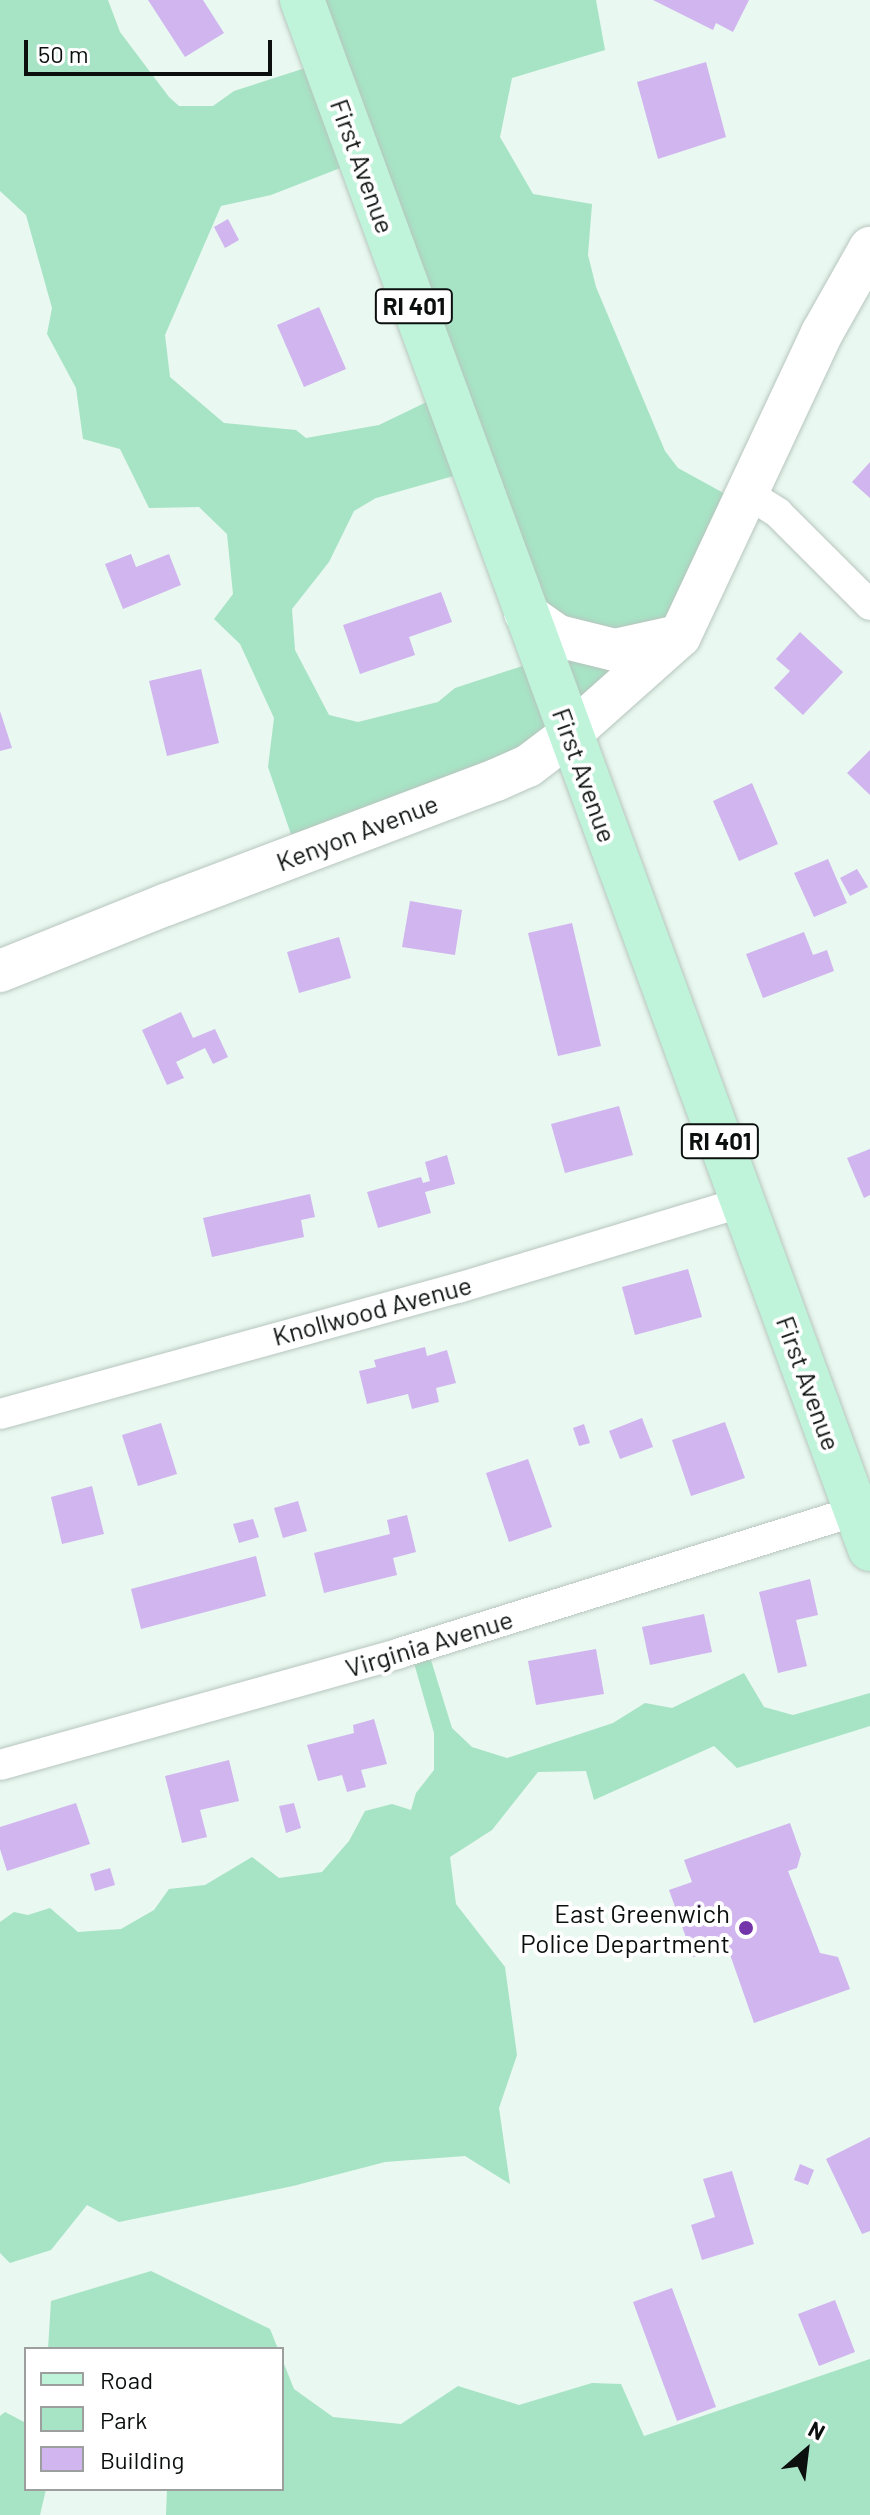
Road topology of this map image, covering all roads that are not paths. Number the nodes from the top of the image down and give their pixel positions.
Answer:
1 (302, 0) edge
2 (870, 248) edge
3 (745, 492) junction
4 (870, 605) edge
5 (525, 613) junction
6 (680, 636) junction
7 (570, 734) junction
8 (0, 971) edge
9 (743, 1202) junction
10 (0, 1414) edge
11 (865, 1523) edge
12 (0, 1765) edge

1 - 5 main road, First Avenue / RI 401
2 - 3 street, Kenyon Avenue
3 - 4 street
3 - 6 street, Kenyon Avenue
5 - 6 street
5 - 7 main road, First Avenue / RI 401
6 - 7 street, Kenyon Avenue
7 - 8 street, Kenyon Avenue
7 - 9 main road, First Avenue / RI 401
9 - 10 street, Knollwood Avenue
9 - 11 main road, First Avenue / RI 401
11 - 12 street, Virginia Avenue

